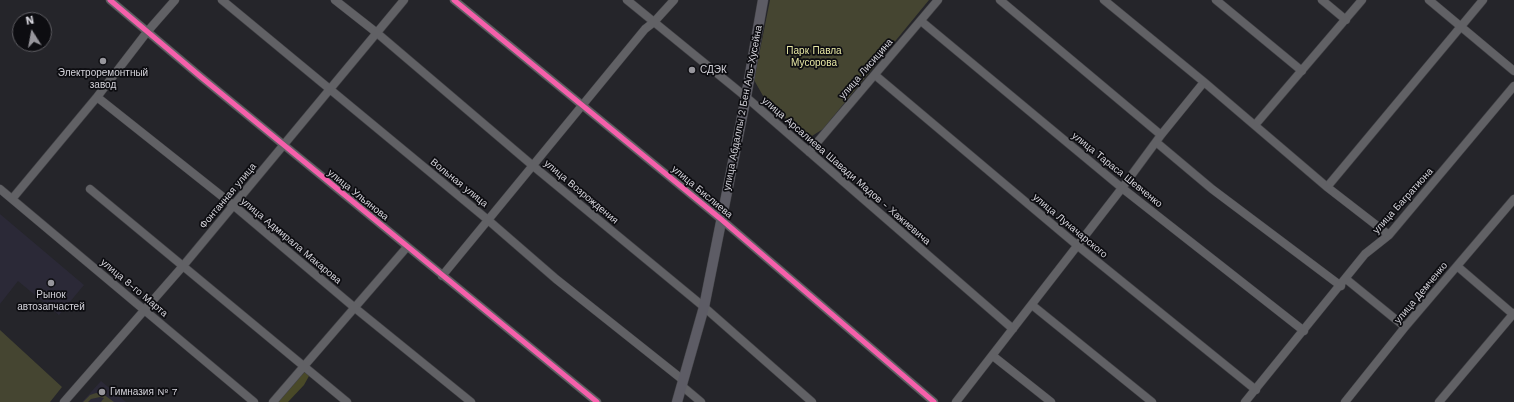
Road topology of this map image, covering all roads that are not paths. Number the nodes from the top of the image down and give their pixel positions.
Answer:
1 (110, 0) edge
2 (175, 0) edge
3 (222, 0) edge
4 (335, 0) edge
5 (404, 0) edge
6 (454, 0) edge
7 (626, 0) edge
8 (674, 0) edge
9 (763, 0) edge
10 (938, 0) edge
11 (1000, 0) edge
12 (1104, 0) edge
13 (1216, 0) edge
14 (1322, 0) edge
15 (1362, 0) edge
16 (1429, 0) edge
17 (1483, 0) edge
18 (1346, 20) junction
19 (921, 21) junction
20 (654, 22) junction
21 (1460, 26) junction
22 (147, 32) junction
23 (378, 33) junction
24 (1302, 71) junction
25 (1514, 71) edge
26 (875, 74) junction
27 (1204, 82) junction
28 (1514, 86) edge
29 (330, 90) junction
30 (97, 97) junction
31 (746, 97) junction
32 (583, 105) junction
33 (1255, 125) junction
34 (1159, 138) junction
35 (284, 145) junction
36 (809, 152) junction
37 (532, 165) junction
38 (1327, 187) junction
39 (1122, 188) junction
40 (0, 189) edge
41 (90, 189) dead end
42 (12, 199) junction
43 (1514, 199) edge
44 (233, 205) junction
45 (488, 220) junction
46 (722, 220) junction
47 (1389, 235) junction
48 (1078, 246) junction
49 (407, 247) junction
50 (183, 266) junction
51 (1457, 266) junction
52 (442, 276) junction
53 (1346, 279) junction
54 (1340, 286) junction
55 (1032, 305) junction
56 (704, 307) junction
57 (356, 308) junction
58 (144, 310) junction
59 (1514, 314) edge
60 (1404, 327) junction
61 (1013, 329) junction
62 (1304, 331) junction
63 (992, 356) junction
64 (305, 366) junction
65 (683, 383) junction
66 (1256, 390) junction
67 (1348, 401) edge
68 (64, 402) edge
69 (254, 402) edge
70 (273, 402) edge
71 (347, 402) edge
72 (471, 402) edge
73 (597, 402) edge
74 (677, 402) edge
75 (701, 402) edge
76 (812, 402) edge
77 (934, 402) edge
78 (956, 402) edge
79 (1051, 402) edge
80 (1152, 402) edge
81 (1246, 402) edge
82 (1439, 402) edge

1 - 22 street, улица Ульянова
2 - 22 street
3 - 29 street, Вольная улица
4 - 23 street, улица Возрождения
5 - 23 street, Фонтанная улица
6 - 32 street, улица Бислиева
7 - 20 street, улица Арсалиева Шавади Мадов - Хажиевича
8 - 20 street
9 - 31 main road, улица Абдаллы 2 Бен Аль-Хусейна
10 - 19 street, улица Лисицина
11 - 34 street
12 - 27 street
13 - 24 street
14 - 18 street
15 - 18 street
16 - 21 street
17 - 21 street
18 - 24 street
19 - 26 street, улица Лисицина
19 - 39 street, улица Тараса Шевченко
20 - 31 street, улица Арсалиева Шавади Мадов - Хажиевича
20 - 32 street
21 - 25 street
21 - 38 street
22 - 30 street
22 - 35 street, улица Ульянова
23 - 29 street, Фонтанная улица
23 - 37 street, улица Возрождения
24 - 33 street
26 - 36 street, улица Лисицина
26 - 48 street, улица Луначарского
27 - 33 street
27 - 34 street
28 - 47 street, улица Багратиона
29 - 35 street, Фонтанная улица
29 - 45 street, Вольная улица
30 - 42 street
30 - 44 street, улица Адмирала Макарова
31 - 36 street, улица Арсалиева Шавади Мадов - Хажиевича
31 - 46 main road, улица Абдаллы 2 Бен Аль-Хусейна
32 - 37 street
32 - 46 street, улица Бислиева
33 - 38 street
34 - 39 street
34 - 54 street
35 - 44 street, Фонтанная улица
35 - 49 street, улица Ульянова
36 - 61 street, улица Арсалиева Шавади Мадов - Хажиевича
37 - 45 street
37 - 56 street, улица Возрождения
38 - 47 street
39 - 48 street
39 - 62 street, улица Тараса Шевченко
40 - 42 street, улица 8-го Марта
41 - 50 street
42 - 58 street, улица 8-го Марта
43 - 51 street, улица Демченко
44 - 50 street, Фонтанная улица
44 - 57 street, улица Адмирала Макарова
45 - 52 street
45 - 65 street, Вольная улица
46 - 56 main road, улица Абдаллы 2 Бен Аль-Хусейна
46 - 77 street, улица Бислиева
47 - 53 street, улица Багратиона
48 - 55 street
48 - 66 street, улица Луначарского
49 - 52 street, улица Ульянова
49 - 57 street
50 - 58 street, Фонтанная улица
50 - 64 street
51 - 59 street
51 - 60 street, улица Демченко
52 - 73 street, улица Ульянова
53 - 54 street, улица Багратиона
53 - 60 street
54 - 62 street, улица Багратиона
55 - 61 street
55 - 80 street
56 - 65 main road, улица Абдаллы 2 Бен Аль-Хусейна
56 - 76 street, улица Возрождения
57 - 64 street
57 - 72 street, улица Адмирала Макарова
58 - 68 street, Фонтанная улица
58 - 69 street, улица 8-го Марта
59 - 82 street
60 - 67 street, улица Демченко
61 - 63 street
62 - 66 street, улица Багратиона
63 - 78 street
63 - 79 street
64 - 70 street
64 - 71 street
65 - 74 main road, улица Абдаллы 2 Бен Аль-Хусейна
65 - 75 street, Вольная улица
66 - 81 street, улица Багратиона

